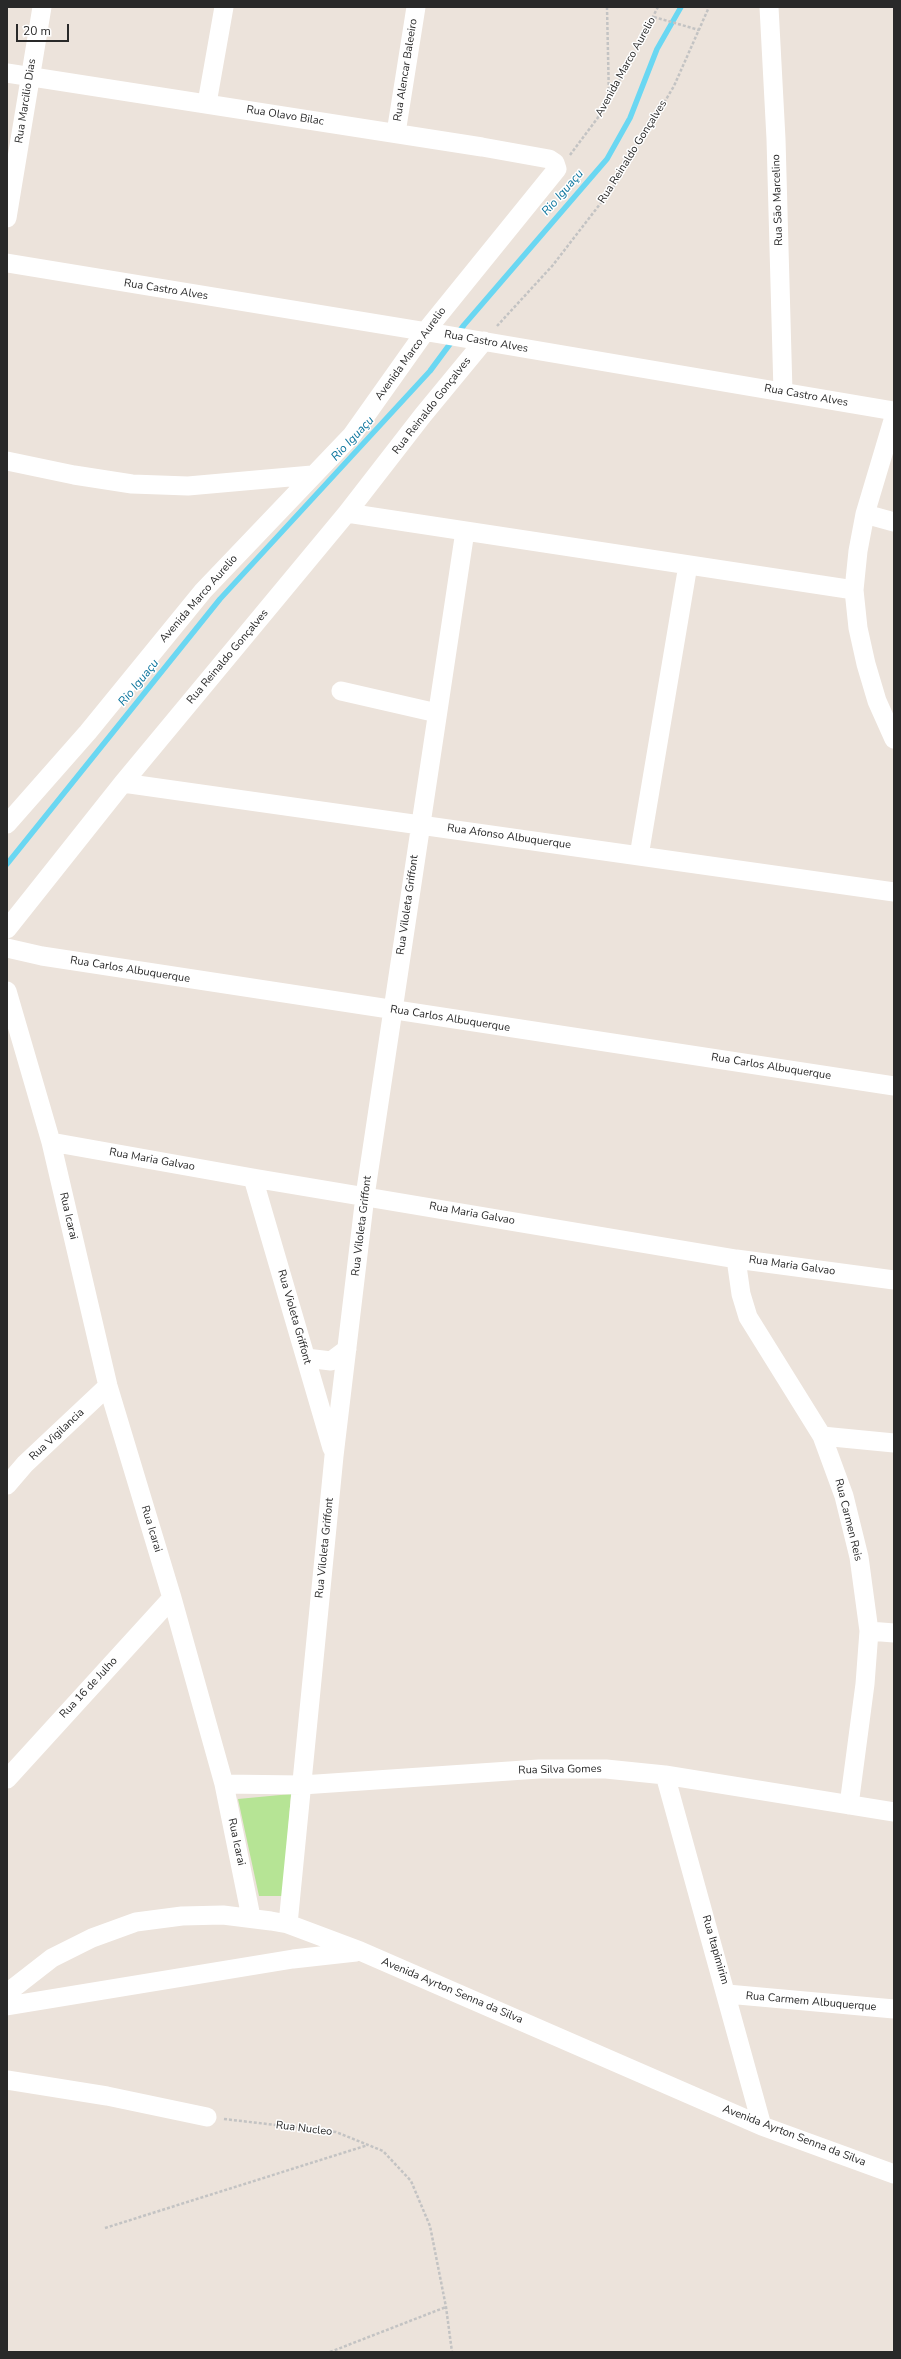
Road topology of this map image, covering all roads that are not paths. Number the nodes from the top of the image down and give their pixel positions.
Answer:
1 (42, 7) edge
2 (224, 7) edge
3 (416, 7) edge
4 (769, 7) edge
5 (7, 74) edge
6 (30, 77) junction
7 (207, 103) junction
8 (396, 133) junction
9 (558, 169) joint
10 (7, 218) edge
11 (7, 263) edge
12 (433, 333) junction
13 (479, 340) junction
14 (783, 392) junction
15 (894, 411) edge
16 (894, 417) edge
17 (7, 460) edge
18 (312, 475) junction
19 (347, 513) junction
20 (865, 514) junction
21 (894, 522) edge
22 (465, 531) junction
23 (688, 565) junction
24 (854, 590) junction
25 (341, 691) dead end
26 (437, 713) junction
27 (894, 739) edge
28 (124, 783) junction
29 (7, 824) edge
30 (420, 824) junction
31 (639, 856) junction
32 (894, 892) edge
33 (7, 929) edge
34 (7, 948) edge
35 (7, 991) edge
36 (393, 1010) junction
37 (894, 1086) edge
38 (50, 1142) junction
39 (253, 1178) junction
40 (365, 1196) junction
41 (736, 1259) junction
42 (894, 1280) edge
43 (347, 1349) junction
44 (306, 1358) junction
45 (108, 1386) junction
46 (822, 1436) junction
47 (894, 1443) edge
48 (334, 1456) junction
49 (7, 1484) edge
50 (172, 1598) junction
51 (869, 1631) junction
52 (894, 1633) edge
53 (666, 1775) junction
54 (7, 1779) edge
55 (224, 1784) junction
56 (302, 1785) junction
57 (849, 1805) junction
58 (894, 1812) edge
59 (251, 1917) junction
60 (288, 1924) junction
61 (360, 1951) junction
62 (7, 1993) edge
63 (727, 1994) junction
64 (7, 2006) edge
65 (894, 2009) edge
66 (7, 2080) edge
67 (207, 2117) road end
68 (762, 2126) junction
69 (894, 2174) edge

1 - 6 street, Rua Marcilio Dias
2 - 7 street
3 - 8 street, Rua Alencar Baleeiro
4 - 14 street, Rua Sāo Marcelino
5 - 6 street, Rua Olavo Bilac
6 - 7 street, Rua Olavo Bilac
6 - 10 street, Rua Marcilio Dias
7 - 8 street, Rua Olavo Bilac
8 - 9 street, Rua Olavo Bilac
9 - 12 street, Avenida Marco Aurelio
11 - 12 street, Rua Castro Alves
12 - 13 street, Rua Castro Alves
12 - 18 street, Avenida Marco Aurelio
13 - 14 street, Rua Castro Alves
13 - 19 street, Rua Reinaldo Gonçalves
14 - 15 street, Rua Castro Alves
16 - 20 street
17 - 18 street
18 - 29 street, Avenida Marco Aurelio
19 - 22 street
19 - 28 street, Rua Reinaldo Gonçalves
20 - 21 street
20 - 24 street
22 - 23 street
22 - 26 street, Rua Viloleta Griffont
23 - 24 street
23 - 31 street
24 - 27 street
25 - 26 street
26 - 30 street, Rua Viloleta Griffont
28 - 30 street, Rua Afonso Albuquerque
28 - 33 street, Rua Reinaldo Gonçalves
30 - 31 street, Rua Afonso Albuquerque
30 - 36 street, Rua Viloleta Griffont
31 - 32 street, Rua Afonso Albuquerque
34 - 36 street, Rua Carlos Albuquerque
35 - 38 street, Rua Icarai
36 - 37 street, Rua Carlos Albuquerque
36 - 40 street, Rua Viloleta Griffont
38 - 39 street, Rua Maria Galvao
38 - 45 street, Rua Icarai
39 - 40 street, Rua Maria Galvao
39 - 44 street, Rua Violeta Griffont
40 - 41 street, Rua Maria Galvao
40 - 43 street, Rua Viloleta Griffont
41 - 42 street, Rua Maria Galvao
41 - 46 street, Rua Carmen Reis
43 - 44 street
43 - 48 street, Rua Viloleta Griffont
44 - 48 street, Rua Violeta Griffont
45 - 49 street, Rua Vigilancia
45 - 50 street, Rua Icarai
46 - 47 street
46 - 51 street, Rua Carmen Reis
48 - 56 street, Rua Viloleta Griffont
50 - 54 street, Rua 16 de Julho
50 - 55 street, Rua Icarai
51 - 52 street
51 - 57 street, Rua Carmen Reis
53 - 56 street, Rua Silva Gomes
53 - 57 street, Rua Silva Gomes
53 - 63 street, Rua Itapimirim
55 - 56 street, Rua Silva Gomes
55 - 59 street, Rua Icarai
56 - 60 street, Rua Viloleta Griffont
57 - 58 street, Rua Silva Gomes
59 - 60 street, Avenida Ayrton Senna da Silva
59 - 62 street, Avenida Ayrton Senna da Silva
60 - 61 street, Avenida Ayrton Senna da Silva
61 - 64 street
61 - 68 street, Avenida Ayrton Senna da Silva
63 - 65 street, Rua Carmem Albuquerque
63 - 68 street, Rua Itapimirim
66 - 67 street
68 - 69 street, Avenida Ayrton Senna da Silva

